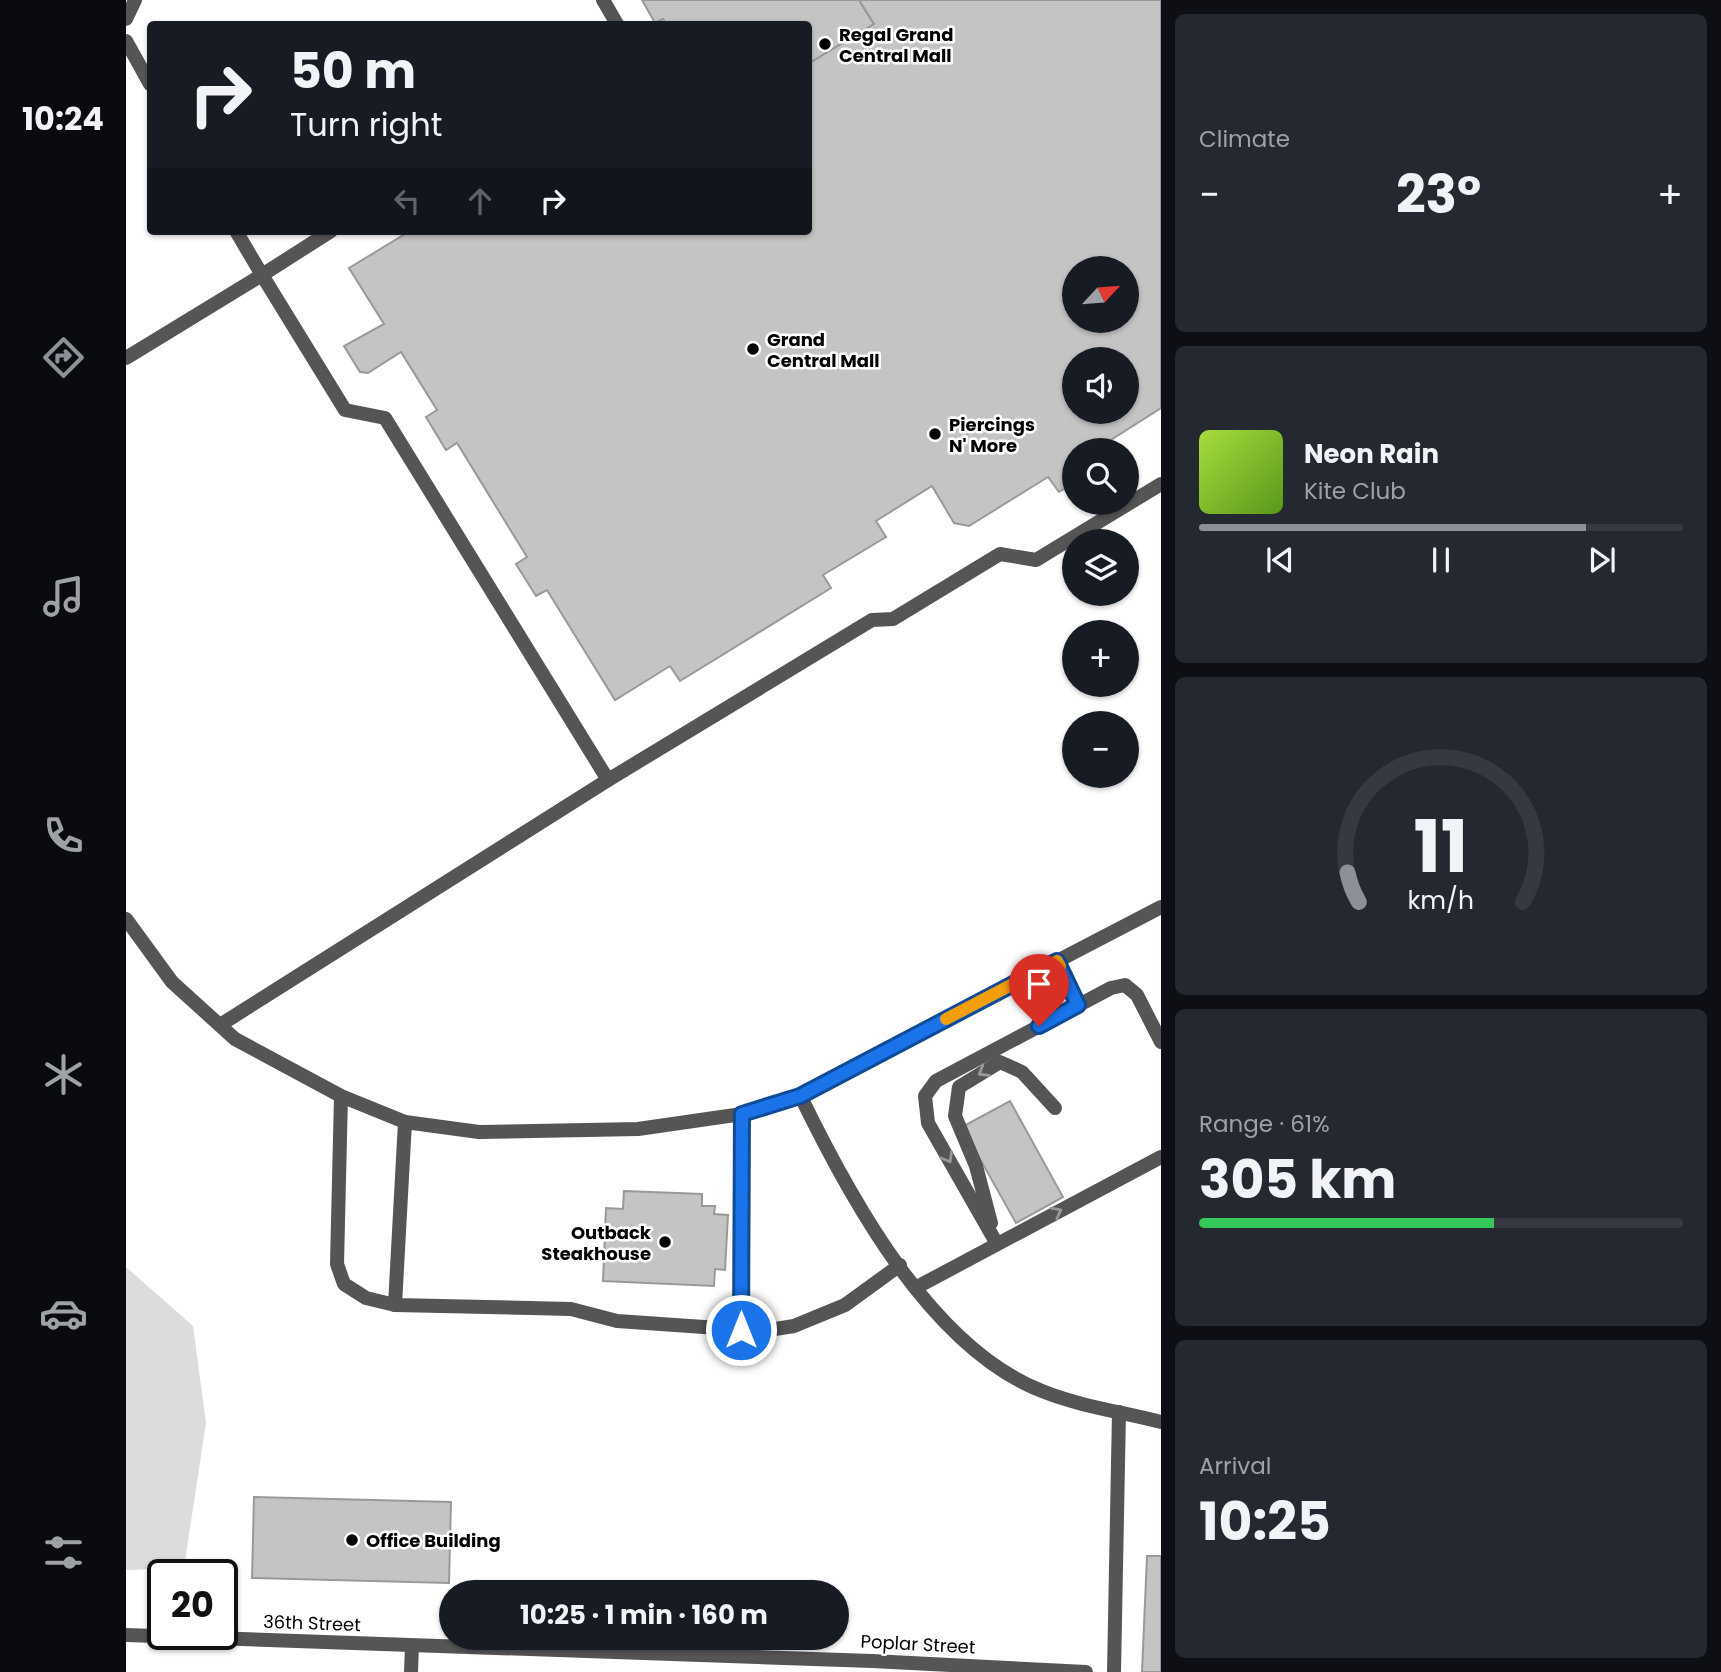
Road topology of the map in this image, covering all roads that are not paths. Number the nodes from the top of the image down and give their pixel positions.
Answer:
1 (135, 0) edge
2 (603, 0) edge
3 (126, 19) edge
4 (615, 21) edge
5 (126, 41) edge
6 (147, 79) edge
7 (238, 235) edge
8 (325, 235) edge
9 (262, 275) junction
10 (126, 358) edge
11 (1161, 484) edge
12 (608, 780) junction
13 (1161, 906) edge
14 (126, 919) edge
15 (1057, 961) junction
16 (1078, 1005) junction
17 (220, 1025) junction
18 (1161, 1042) edge
19 (341, 1096) junction
20 (800, 1096) junction
21 (1055, 1108) dead end
22 (742, 1114) junction
23 (405, 1122) junction
24 (1161, 1157) edge
25 (997, 1244) junction
26 (900, 1265) junction
27 (917, 1287) junction
28 (395, 1305) junction
29 (741, 1330) junction
30 (1119, 1412) junction
31 (1161, 1422) edge
32 (126, 1635) edge
33 (412, 1646) junction
34 (872, 1666) edge
35 (411, 1672) edge
36 (1086, 1672) edge
37 (1114, 1672) edge

1 - 3 street
2 - 4 street
5 - 6 street
7 - 9 street
8 - 9 street
9 - 10 street
9 - 12 street
11 - 12 street
12 - 17 street
13 - 15 street
14 - 17 street
15 - 16 street
15 - 20 street
16 - 18 street
16 -> 25 street
17 - 19 street
19 - 23 street
19 - 28 street
20 - 22 street
20 - 26 street
21 -> 25 street
22 - 23 street
22 - 29 street
23 - 28 street
25 -> 24 street
25 - 27 street
26 - 27 street
26 - 29 street
27 - 30 street
28 - 29 street
30 - 31 street
30 - 37 street
32 - 33 street, 36th Street
33 - 34 street, Poplar Street
33 - 35 street
34 - 36 street, Poplar Street

